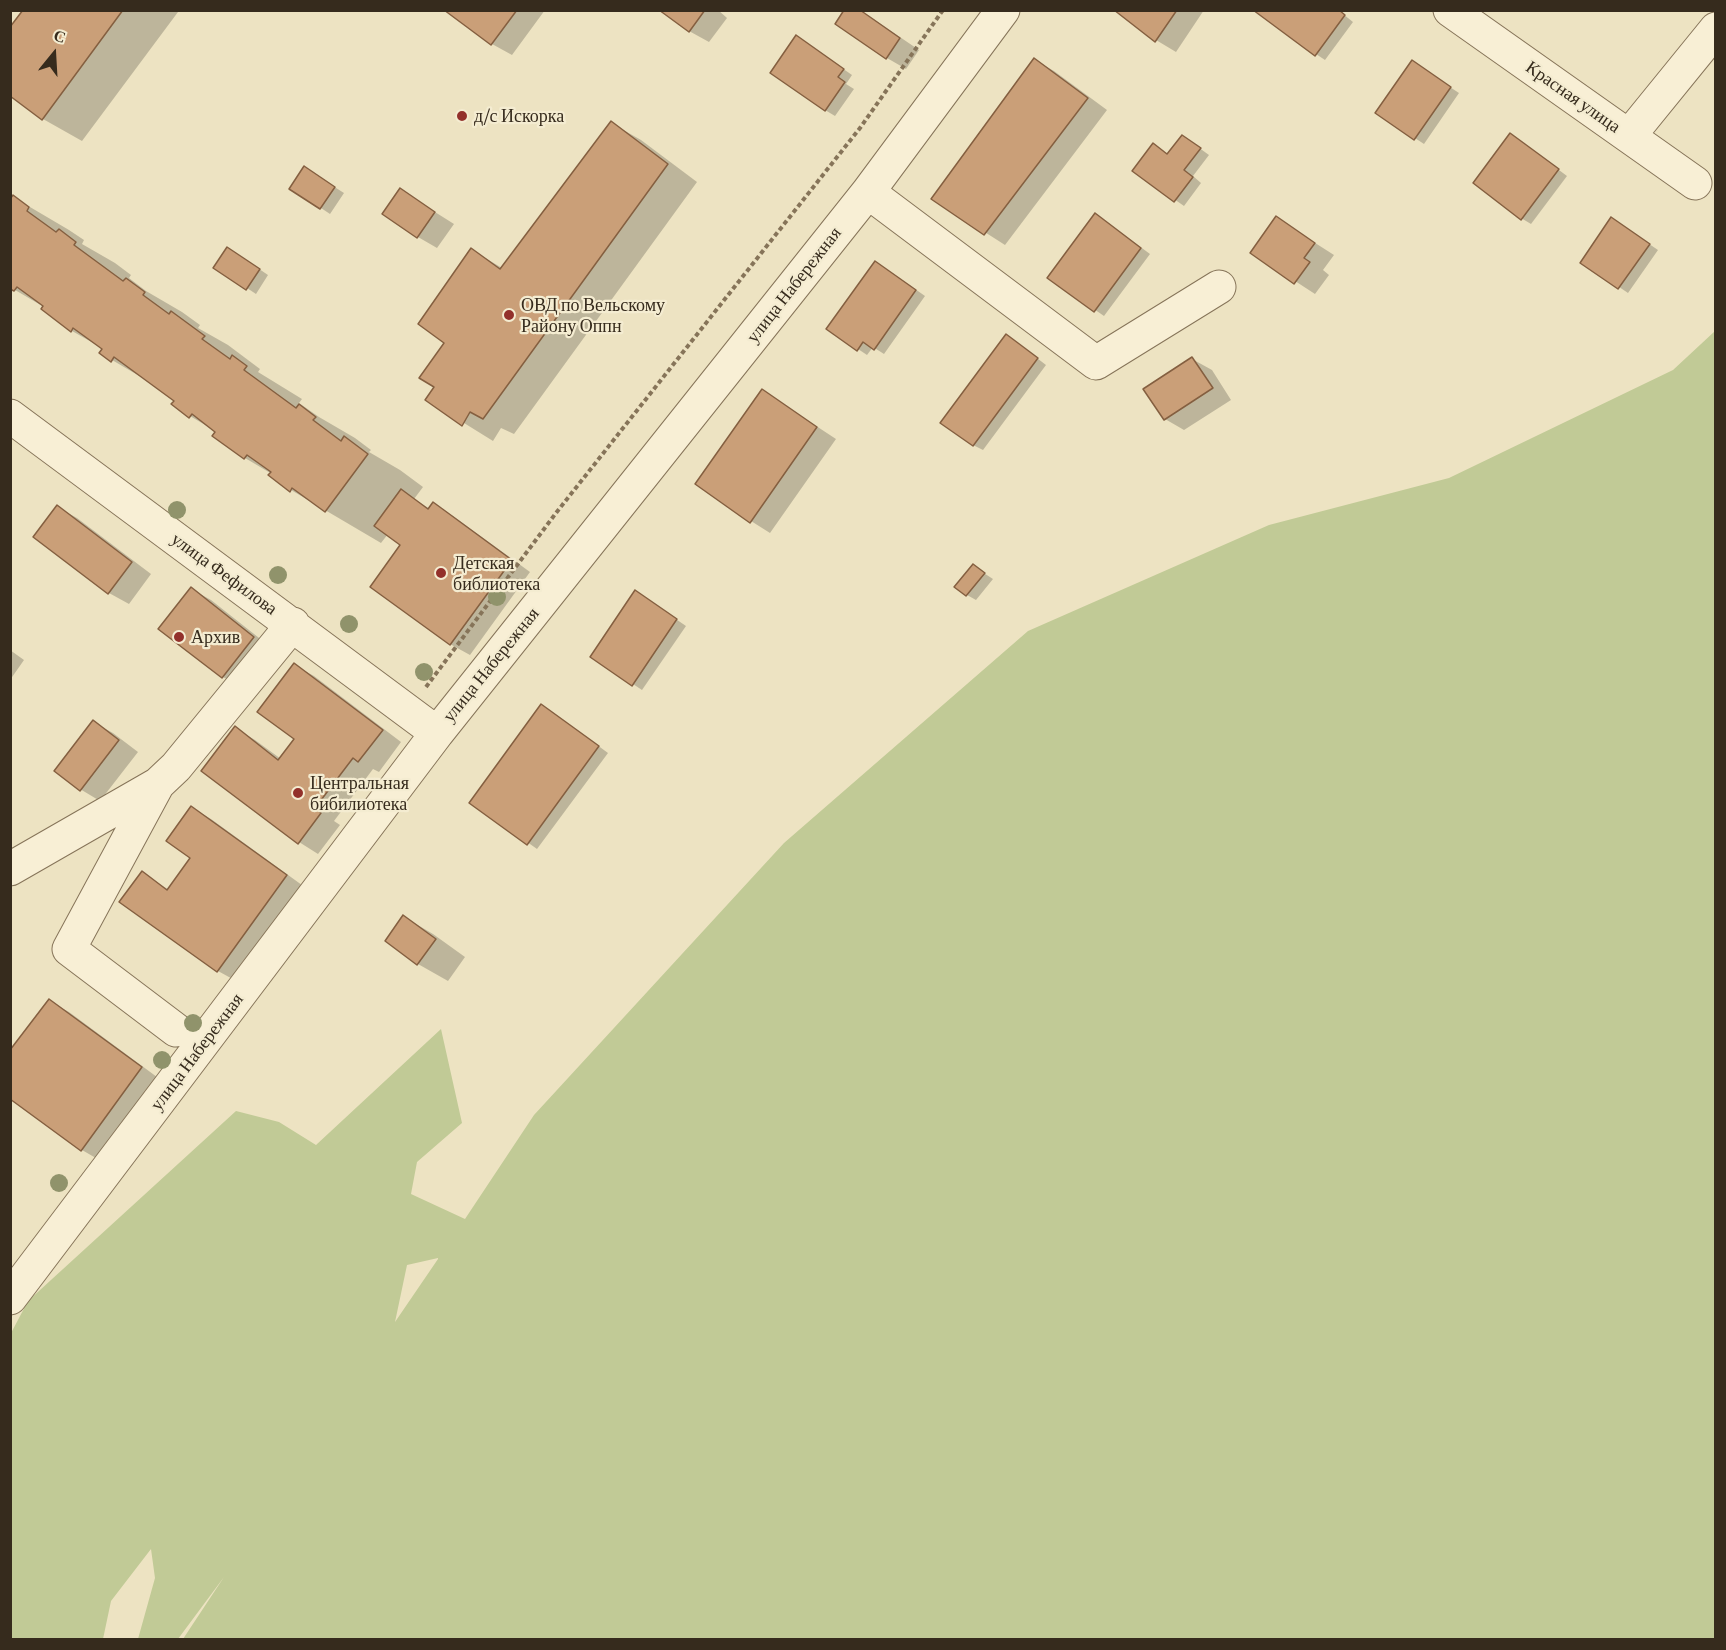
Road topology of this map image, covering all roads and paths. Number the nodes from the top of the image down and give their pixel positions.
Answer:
1 (943, 10) edge
2 (1003, 10) edge
3 (1450, 10) edge
4 (1716, 30) edge
5 (1629, 136) junction
6 (1695, 183) dead end
7 (867, 192) junction
8 (1219, 287) dead end
9 (10, 416) edge
10 (293, 624) junction
11 (408, 711) junction
12 (437, 733) junction
13 (158, 784) junction
14 (10, 869) edge
15 (176, 1030) dead end
16 (10, 1298) edge

1 - 11 path
2 - 7 street, улица Набережная
3 - 5 street, Красная улица
4 - 5 street
5 - 6 street, Красная улица
7 - 8 street
7 - 12 street, улица Набережная
9 - 10 street, улица Фефилова
10 - 11 street, улица Фефилова
10 - 13 street
11 - 12 street, улица Фефилова
12 - 16 street, улица Набережная
13 - 14 street
13 - 15 street

